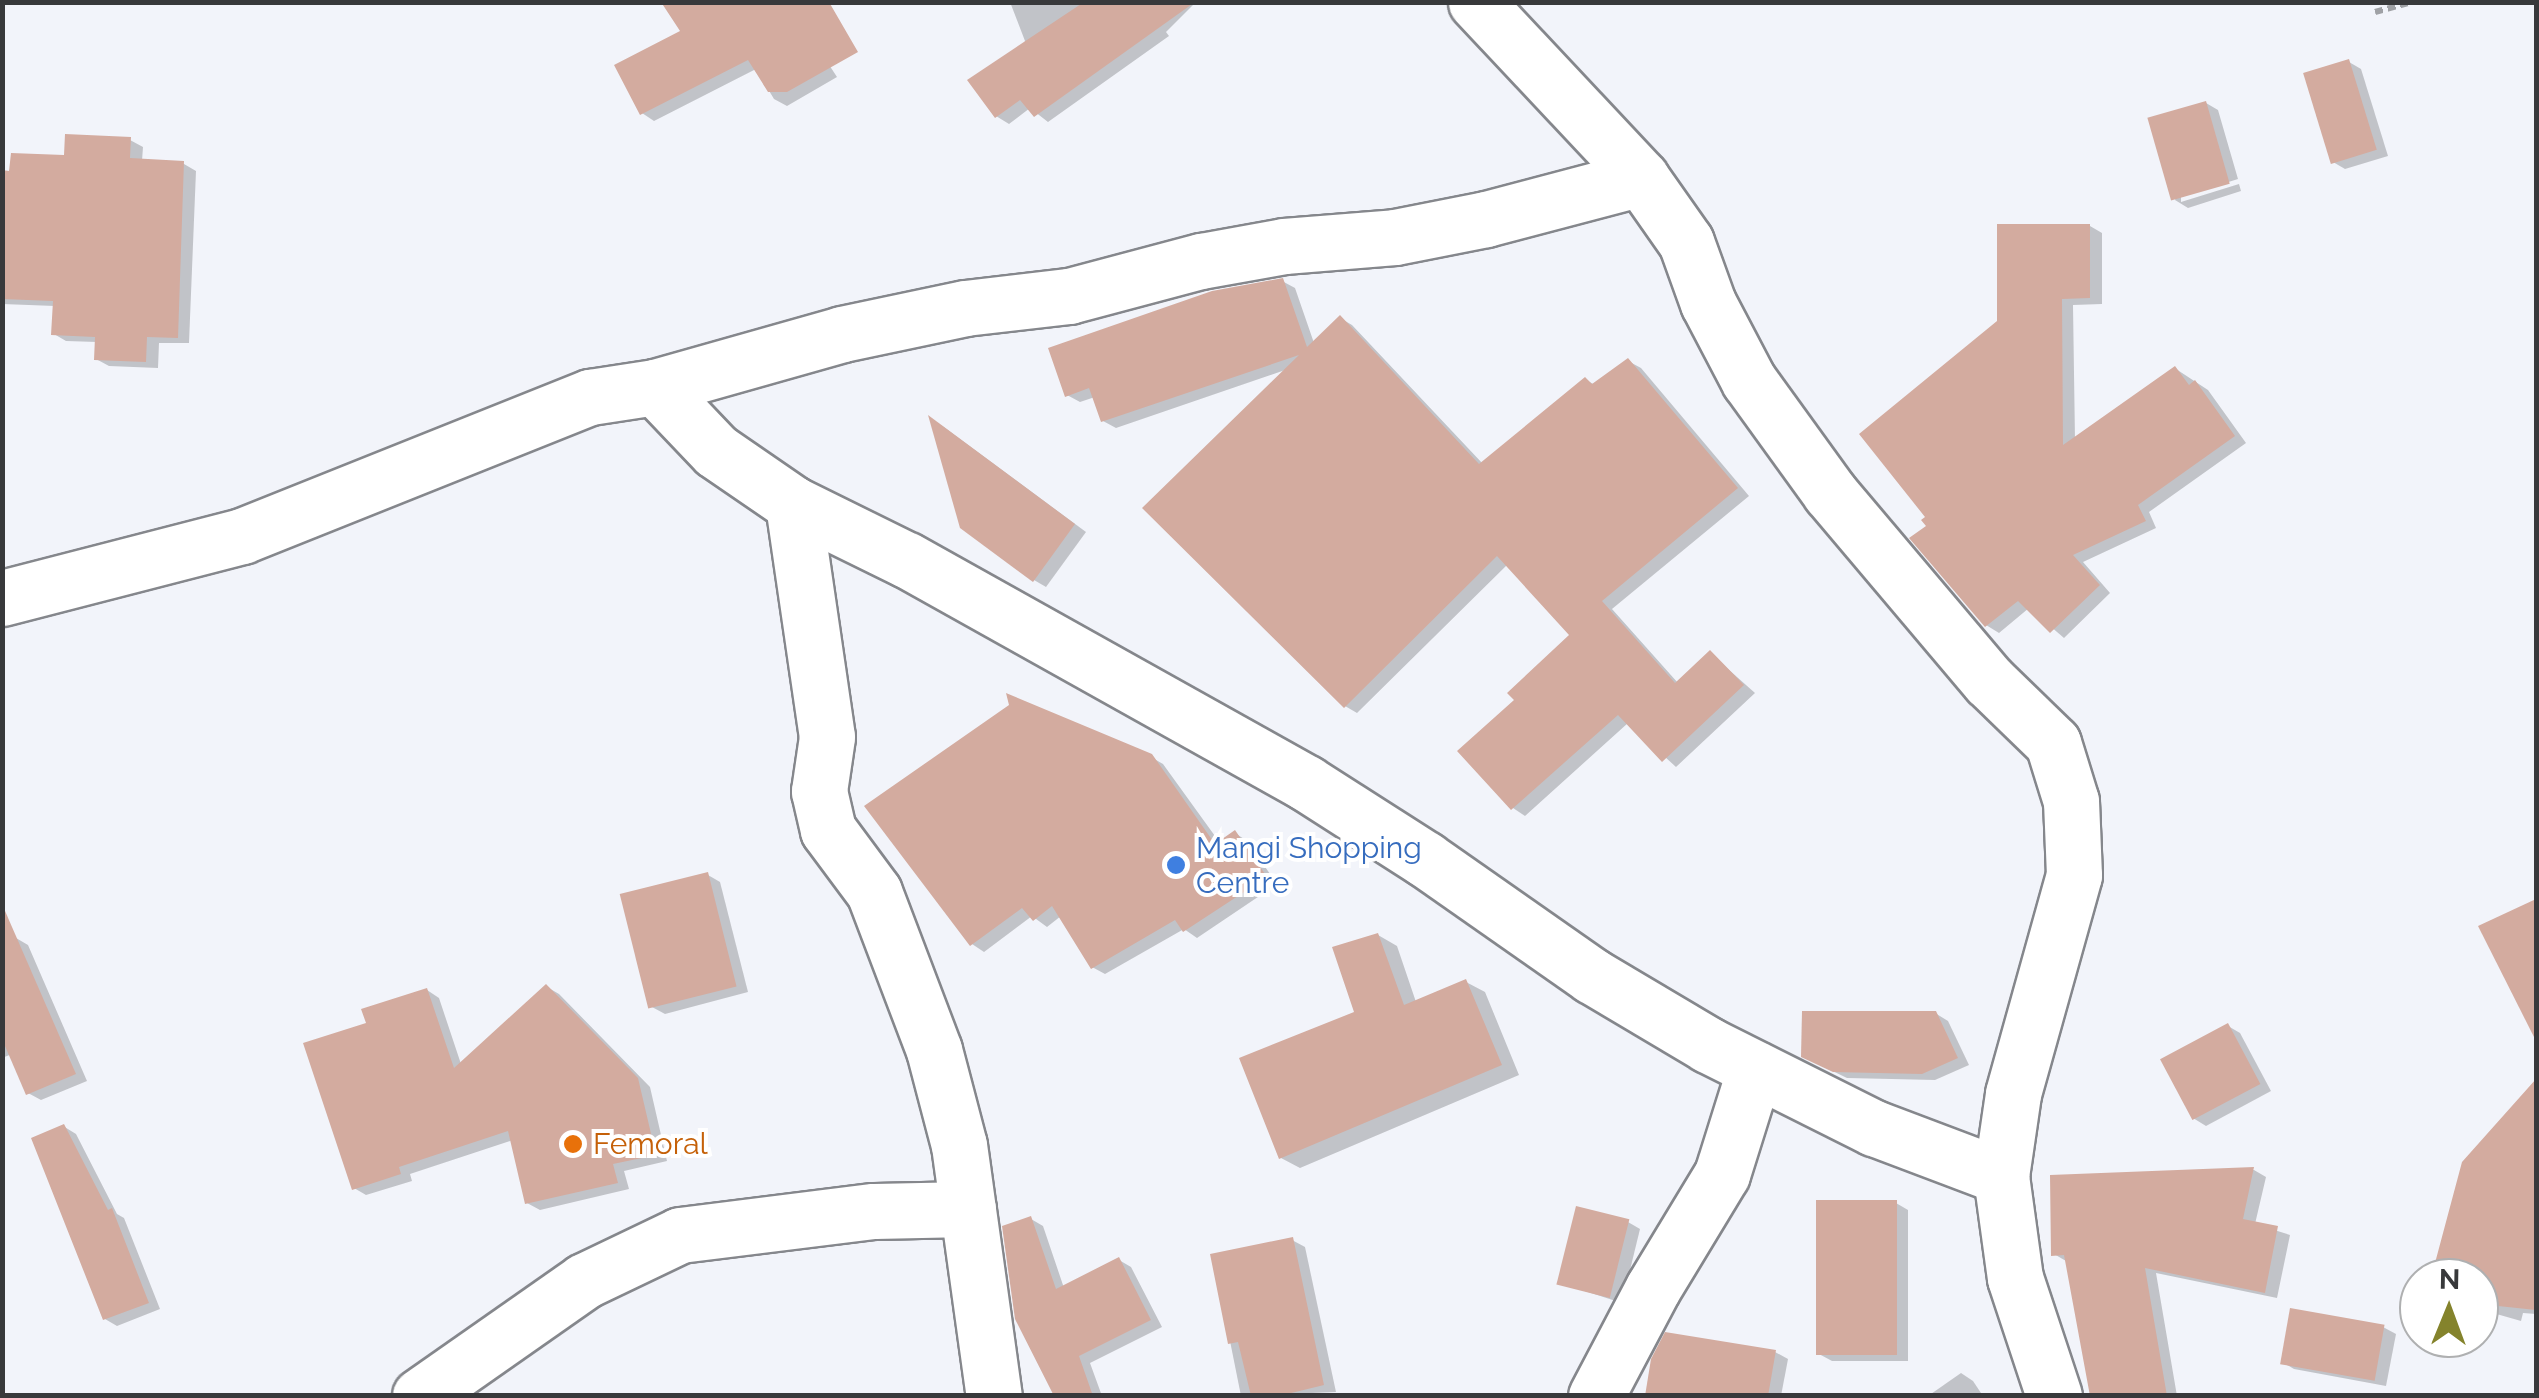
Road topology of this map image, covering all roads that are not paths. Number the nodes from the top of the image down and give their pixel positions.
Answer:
1 (1476, 2) edge
2 (1641, 178) junction
3 (655, 388) junction
4 (793, 504) junction
5 (2, 598) edge
6 (1755, 1069) junction
7 (2000, 1176) junction
8 (968, 1209) junction
9 (420, 1396) edge
10 (994, 1396) edge
11 (1596, 1396) edge
12 (2054, 1396) edge

1 - 2 street
2 - 3 street
2 - 7 street
3 - 4 street
3 - 5 street
4 - 6 street
4 - 8 street
6 - 7 street
6 - 11 street
7 - 12 street
8 - 9 street
8 - 10 street

